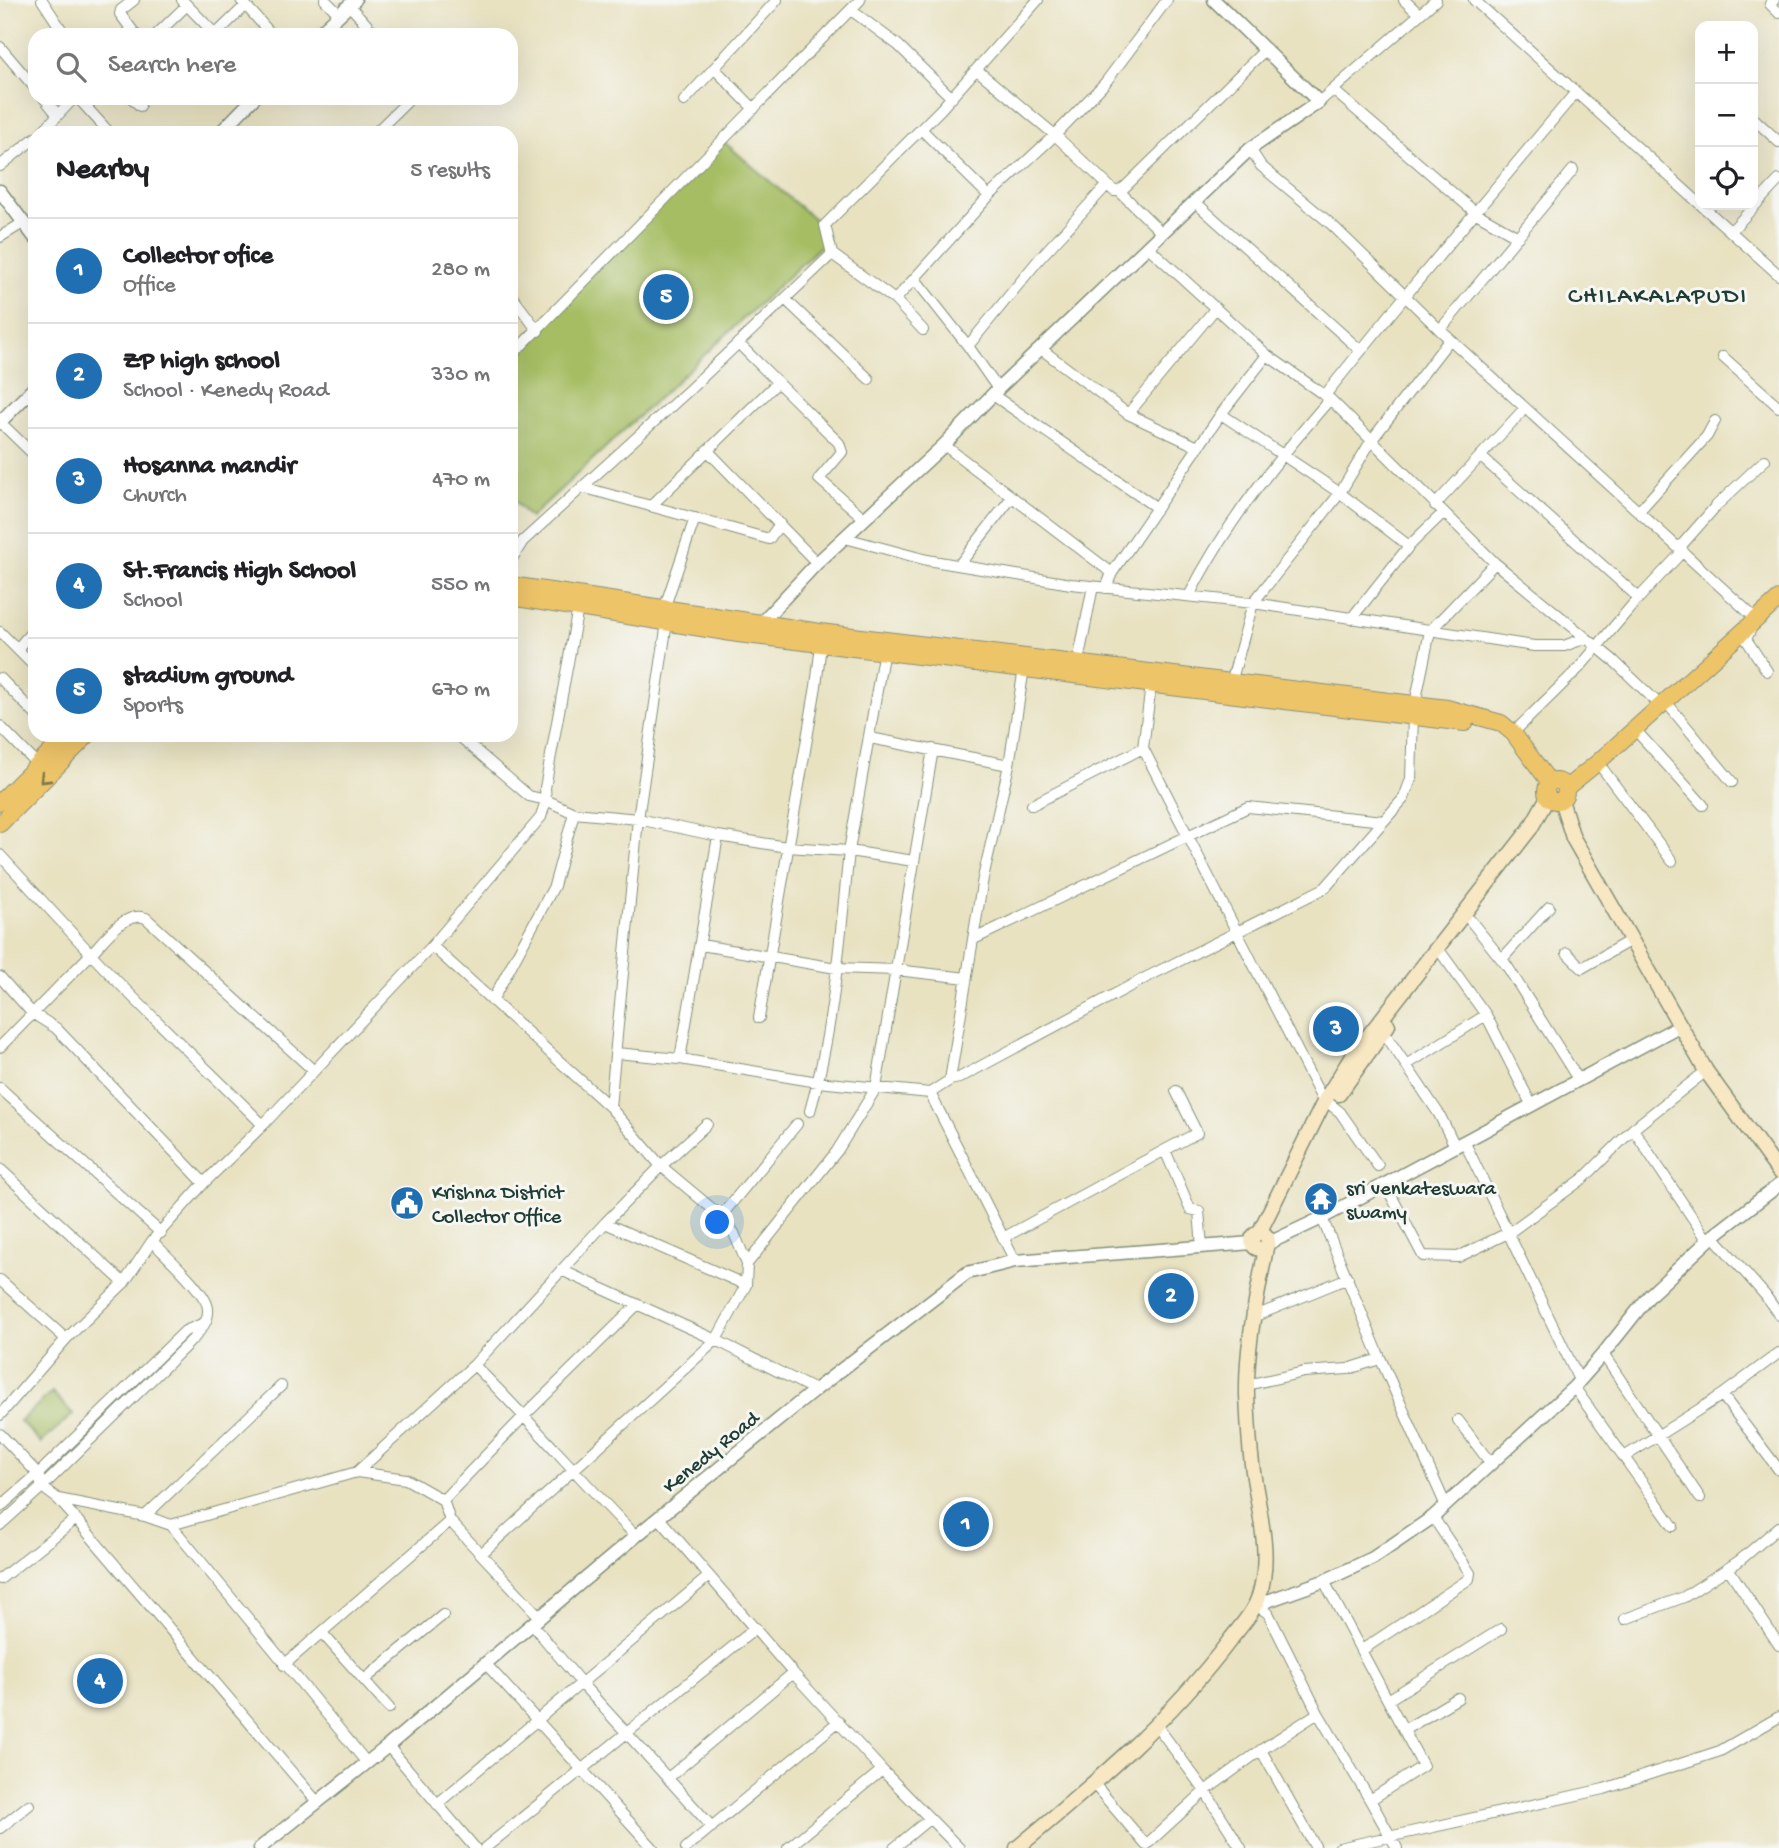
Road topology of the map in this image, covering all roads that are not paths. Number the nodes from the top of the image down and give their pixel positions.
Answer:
1 (42, 0) edge
2 (134, 0) edge
3 (325, 0) edge
4 (777, 0) edge
5 (860, 0) edge
6 (1038, 0) edge
7 (1167, 0) edge
8 (1214, 0) edge
9 (1404, 0) edge
10 (1436, 0) edge
11 (1474, 0) edge
12 (1774, 0) edge
13 (244, 2) edge
14 (184, 3) edge
15 (348, 7) edge
16 (851, 10) junction
17 (1779, 13) edge
18 (1419, 14) junction
19 (60, 28) edge
20 (131, 28) edge
21 (162, 28) edge
22 (208, 28) edge
23 (221, 28) edge
24 (266, 28) edge
25 (325, 28) edge
26 (369, 28) edge
27 (0, 47) edge
28 (1266, 49) junction
29 (714, 68) junction
30 (977, 70) junction
31 (28, 80) edge
32 (1333, 90) junction
33 (1576, 92) junction
34 (951, 98) junction
35 (684, 101) dead end
36 (1319, 102) junction
37 (50, 105) edge
38 (68, 105) edge
39 (83, 105) edge
40 (247, 105) edge
41 (404, 105) edge
42 (754, 108) junction
43 (57, 114) junction
44 (1758, 123) edge
45 (48, 126) edge
46 (103, 126) edge
47 (227, 126) edge
48 (382, 126) edge
49 (922, 129) junction
50 (1055, 135) junction
51 (1779, 142) edge
52 (28, 144) edge
53 (1250, 149) junction
54 (0, 166) edge
55 (1573, 170) dead end
56 (1779, 180) edge
57 (1107, 185) junction
58 (0, 191) edge
59 (1119, 191) junction
60 (989, 196) junction
61 (1695, 199) edge
62 (1194, 201) junction
63 (1708, 210) edge
64 (1476, 213) junction
65 (23, 223) junction
66 (28, 229) edge
67 (1731, 231) junction
68 (1161, 232) junction
69 (0, 237) edge
70 (1518, 237) junction
71 (1147, 246) junction
72 (832, 254) junction
73 (1779, 275) edge
74 (915, 279) junction
75 (1406, 295) junction
76 (785, 299) junction
77 (894, 300) junction
78 (518, 304) edge
79 (1215, 309) junction
80 (923, 330) dead end
81 (1440, 330) junction
82 (538, 331) junction
83 (1450, 339) junction
84 (738, 343) junction
85 (968, 346) junction
86 (1041, 349) junction
87 (518, 350) edge
88 (1361, 351) junction
89 (1267, 355) junction
90 (1723, 356) dead end
91 (869, 379) dead end
92 (777, 383) junction
93 (995, 392) junction
94 (28, 394) edge
95 (1327, 397) junction
96 (1779, 407) edge
97 (1525, 408) junction
98 (1128, 414) junction
99 (1221, 414) junction
100 (1715, 421) dead end
101 (0, 422) edge
102 (1371, 441) junction
103 (944, 444) junction
104 (1198, 447) junction
105 (28, 449) edge
106 (707, 450) junction
107 (1282, 454) junction
108 (1480, 456) junction
109 (1765, 460) dead end
110 (582, 487) junction
111 (1340, 493) junction
112 (1012, 497) junction
113 (1435, 505) junction
114 (651, 506) junction
115 (1157, 508) junction
116 (1639, 511) junction
117 (1443, 513) junction
118 (695, 518) junction
119 (865, 519) junction
120 (780, 524) junction
121 (845, 538) junction
122 (1409, 546) junction
123 (518, 549) edge
124 (1681, 549) junction
125 (817, 563) junction
126 (1495, 563) junction
127 (959, 565) junction
128 (1111, 573) junction
129 (518, 585) edge
130 (1093, 586) junction
131 (1107, 588) junction
132 (1189, 596) junction
133 (518, 598) edge
134 (1639, 598) junction
135 (1779, 599) edge
136 (1253, 603) junction
137 (578, 608) junction
138 (1779, 610) edge
139 (665, 615) junction
140 (1351, 619) junction
141 (1756, 619) junction
142 (758, 630) junction
143 (1430, 631) junction
144 (0, 632) edge
145 (28, 636) edge
146 (1586, 638) junction
147 (1746, 639) junction
148 (821, 645) junction
149 (886, 646) junction
150 (1597, 648) junction
151 (17, 649) junction
152 (28, 660) edge
153 (1078, 662) junction
154 (1024, 668) junction
155 (1767, 671) dead end
156 (0, 678) edge
157 (1231, 683) junction
158 (1151, 685) junction
159 (1665, 706) junction
160 (28, 707) edge
161 (1414, 710) junction
162 (0, 726) edge
163 (1513, 733) junction
164 (1640, 736) junction
165 (870, 738) junction
166 (58, 742) edge
167 (81, 742) edge
168 (466, 742) edge
169 (1143, 748) junction
170 (933, 749) junction
171 (38, 765) junction
172 (1009, 765) junction
173 (1602, 768) junction
174 (1732, 782) dead end
175 (1556, 792) junction
176 (546, 800) junction
177 (0, 802) edge
178 (1032, 805) dead end
179 (1703, 805) dead end
180 (574, 813) junction
181 (638, 819) junction
182 (1384, 821) junction
183 (0, 824) edge
184 (718, 836) junction
185 (1188, 836) junction
186 (787, 847) junction
187 (849, 851) junction
188 (0, 855) edge
189 (914, 860) junction
190 (1672, 861) dead end
191 (1549, 907) dead end
192 (1470, 920) junction
193 (1236, 933) junction
194 (974, 939) junction
195 (1631, 940) junction
196 (701, 945) junction
197 (432, 946) junction
198 (1567, 953) dead end
199 (91, 954) junction
200 (1442, 954) junction
201 (769, 956) junction
202 (1502, 959) junction
203 (836, 968) junction
204 (896, 970) junction
205 (0, 977) edge
206 (967, 978) junction
207 (492, 1001) junction
208 (32, 1013) junction
209 (1486, 1015) junction
210 (759, 1018) dead end
211 (1681, 1025) junction
212 (1383, 1031) junction
213 (0, 1046) edge
214 (617, 1053) junction
215 (680, 1059) junction
216 (1406, 1065) junction
217 (314, 1071) junction
218 (1706, 1071) junction
219 (1578, 1079) junction
220 (950, 1080) junction
221 (818, 1082) junction
222 (0, 1088) edge
223 (876, 1088) junction
224 (1176, 1091) dead end
225 (930, 1093) junction
226 (1329, 1102) junction
227 (1531, 1104) junction
228 (610, 1107) junction
229 (810, 1111) dead end
230 (707, 1124) dead end
231 (797, 1124) dead end
232 (263, 1125) junction
233 (1633, 1129) junction
234 (1459, 1143) junction
235 (1165, 1150) junction
236 (661, 1166) junction
237 (1378, 1166) dead end
238 (0, 1169) edge
239 (1779, 1172) edge
240 (204, 1183) junction
241 (1385, 1184) junction
242 (1779, 1185) edge
243 (721, 1216) junction
244 (1322, 1218) junction
245 (605, 1223) junction
246 (1510, 1232) junction
247 (161, 1233) junction
248 (1003, 1238) junction
249 (1711, 1238) junction
250 (1262, 1240) junction
251 (152, 1241) junction
252 (1202, 1247) junction
253 (1015, 1261) junction
254 (747, 1264) junction
255 (561, 1270) junction
256 (1349, 1278) junction
257 (0, 1280) edge
258 (124, 1283) junction
259 (746, 1285) junction
260 (637, 1305) junction
261 (1779, 1315) edge
262 (1253, 1317) junction
263 (205, 1323) junction
264 (66, 1339) junction
265 (716, 1340) junction
266 (1779, 1353) edge
267 (1603, 1354) junction
268 (1380, 1359) junction
269 (474, 1365) junction
270 (1576, 1384) junction
271 (1247, 1385) junction
272 (281, 1386) dead end
273 (815, 1390) junction
274 (1722, 1395) junction
275 (525, 1415) junction
276 (0, 1416) edge
277 (1458, 1420) dead end
278 (0, 1434) edge
279 (1658, 1434) junction
280 (1624, 1457) junction
281 (1491, 1465) junction
282 (1779, 1470) edge
283 (357, 1472) junction
284 (573, 1472) junction
285 (38, 1474) junction
286 (42, 1487) junction
287 (1700, 1498) dead end
288 (58, 1499) junction
289 (443, 1500) junction
290 (1446, 1506) junction
291 (0, 1507) edge
292 (145, 1516) junction
293 (1433, 1517) junction
294 (659, 1518) junction
295 (76, 1519) junction
296 (450, 1521) junction
297 (0, 1525) edge
298 (171, 1525) junction
299 (1674, 1526) dead end
300 (1779, 1527) edge
301 (636, 1536) junction
302 (481, 1554) junction
303 (1728, 1568) junction
304 (708, 1577) junction
305 (0, 1579) edge
306 (1324, 1581) junction
307 (1256, 1605) junction
308 (443, 1615) dead end
309 (1625, 1619) dead end
310 (536, 1620) junction
311 (757, 1628) junction
312 (1501, 1629) dead end
313 (322, 1633) junction
314 (1779, 1645) edge
315 (1362, 1650) junction
316 (486, 1664) junction
317 (284, 1665) junction
318 (793, 1673) junction
319 (364, 1680) junction
320 (582, 1684) junction
321 (1458, 1698) dead end
322 (1388, 1700) junction
323 (388, 1708) dead end
324 (1318, 1713) junction
325 (1779, 1717) edge
326 (537, 1720) junction
327 (839, 1721) junction
328 (1157, 1726) junction
329 (1404, 1730) junction
330 (627, 1734) junction
331 (388, 1746) junction
332 (1261, 1750) junction
333 (367, 1763) junction
334 (582, 1769) junction
335 (882, 1770) junction
336 (668, 1778) junction
337 (1094, 1784) junction
338 (1205, 1791) junction
339 (1370, 1800) junction
340 (318, 1803) junction
341 (437, 1804) junction
342 (29, 1805) dead end
343 (929, 1819) junction
344 (712, 1827) junction
345 (0, 1828) edge
346 (1391, 1836) junction
347 (1145, 1847) edge
348 (260, 1848) edge
349 (475, 1848) edge
350 (485, 1848) edge
351 (653, 1848) edge
352 (686, 1848) edge
353 (788, 1848) edge
354 (894, 1848) edge
355 (959, 1848) edge
356 (1017, 1848) edge
357 (1241, 1848) edge
358 (1316, 1848) edge
359 (1339, 1848) edge
360 (1397, 1848) edge

1 - 19 street
2 - 20 street
3 - 15 street
4 - 29 street
5 - 16 street
6 - 30 street
7 - 50 street
8 - 28 street
9 - 18 street
10 - 18 street
11 - 33 street
12 - 17 street
13 - 23 street
13 - 24 street
14 - 21 street
14 - 22 street
15 - 25 street
15 - 26 street
16 - 34 street
16 - 42 street
18 - 32 street
27 - 31 street
28 - 36 street
28 - 59 street
29 - 35 street
29 - 42 street
30 - 34 street
30 - 50 street
32 - 36 street
32 - 64 street
33 - 61 street
33 - 64 street
34 - 49 street
36 - 53 street
37 - 43 street
38 - 43 street
39 - 46 street
40 - 47 street
41 - 48 street
42 - 82 street
43 - 45 street
44 - 51 street
49 - 60 street
49 - 72 street
50 - 57 street
50 - 60 street
52 - 54 street
53 - 62 street
53 - 75 street
55 - 70 street
56 - 67 street
57 - 59 street
57 - 85 street
58 - 65 street
59 - 68 street
60 - 74 street
62 - 68 street
62 - 88 street
63 - 67 street
64 - 70 street
64 - 75 street
65 - 66 street
65 - 69 street
67 - 73 street
68 - 71 street
70 - 81 street
71 - 79 street
71 - 86 street
72 - 76 street
72 - 77 street
74 - 77 street
74 - 85 street
75 - 81 street
75 - 88 street
76 - 84 street
76 - 91 street
77 - 80 street
78 - 82 street
79 - 89 street
79 - 98 street
81 - 83 street
82 - 87 street
83 - 97 street
83 - 102 street
84 - 92 street
84 - 110 street
85 - 93 street
86 - 93 street
86 - 98 street
88 - 95 street
89 - 95 street
89 - 99 street
90 - 96 street
92 - 106 street
92 - 119 street
93 - 103 street
93 - 115 street
94 - 101 street
95 - 102 street
95 - 107 street
97 - 108 street
97 - 116 street
98 - 104 street
99 - 104 street
99 - 107 street
100 - 116 street
101 - 105 street
102 - 111 street
102 - 113 street
103 - 112 street
103 - 119 street
104 - 115 street
106 - 114 street
106 - 120 street
107 - 111 street
107 - 132 street
108 - 113 street
108 - 134 street
109 - 124 street
110 - 114 street
110 - 123 street
111 - 122 street
111 - 136 street
112 - 127 street
112 - 128 street
113 - 117 street
114 - 118 street
115 - 128 street
116 - 124 street
117 - 122 street
117 - 126 street
118 - 120 street
118 - 139 street
119 - 121 street
120 - 125 street
121 - 125 street
121 - 127 street
122 - 140 street
124 - 134 street
124 - 141 street
125 - 142 street
126 - 143 street
126 - 146 street
127 - 130 street
128 - 131 street
129 - 139 main road
130 - 131 street
130 - 153 street
131 - 132 street
132 - 136 street
133 - 137 main road
134 - 150 street
135 - 141 main road
136 - 140 street
136 - 157 street
137 - 139 main road
137 - 176 street
138 - 147 main road
139 - 142 main road
139 - 181 street
140 - 143 street
141 - 147 street
141 - 159 main road
142 - 148 main road
142 - 149 main road
143 - 146 street
143 - 161 street
144 - 151 street
145 - 151 street
146 - 150 street
147 - 155 street
147 - 159 main road
148 - 149 main road
148 - 186 street
149 - 153 main road
149 - 154 main road
149 - 165 street
150 - 159 street
150 - 163 street
151 - 152 street
153 - 157 main road
154 - 158 main road
154 - 172 street
156 - 160 street
157 - 161 main road
158 - 161 main road
158 - 169 street
159 - 164 main road
159 - 174 street
159 - 175 main road
161 - 163 main road
161 - 175 main road
161 - 182 street
162 - 171 street
163 - 175 main road
164 - 173 main road
164 - 179 street
165 - 170 street
165 - 187 street
166 - 171 main road
167 -> 183 main road
168 - 176 street
169 - 178 street
169 - 185 street
170 - 172 street
170 - 189 street
171 - 177 main road
172 - 194 street
173 - 175 main road
173 - 190 street
175 - 192 main road
175 - 195 main road
175 - 226 main road
176 - 180 street
176 - 197 street
180 - 181 street
180 - 207 street
181 - 184 street
181 - 214 street
182 - 185 street
182 - 193 street
184 - 186 street
184 - 196 street
185 - 193 street
185 - 194 street
186 - 187 street
186 - 201 street
187 - 189 street
187 - 203 street
188 - 199 street
189 - 204 street
191 - 202 street
192 - 200 main road
192 - 202 street
193 - 220 street
193 - 226 street
194 - 206 street
195 - 198 street
195 - 211 main road
196 - 201 street
196 - 215 street
197 - 207 street
197 - 217 street
199 - 208 street
199 - 217 street
199 - 232 street
200 - 209 street
200 - 212 main road
201 - 203 street
201 - 210 street
202 - 219 street
203 - 204 street
203 - 221 street
204 - 206 street
204 - 223 street
205 - 208 street
206 - 220 street
207 - 228 street
208 - 213 street
208 - 240 street
209 - 216 street
209 - 227 street
211 - 218 main road
211 - 219 street, Kenedy Road
212 - 216 street
212 - 226 main road
214 - 215 street
214 - 228 street
215 - 221 street
216 - 234 street
217 - 232 street
218 - 233 street
218 - 239 main road
219 - 227 street, Kenedy Road
220 - 225 street
221 - 223 street
221 - 229 street
222 - 247 street
223 - 225 street
223 - 254 street
224 - 235 street
225 - 248 street
226 - 237 street
226 - 250 main road
227 - 234 street, Kenedy Road
228 - 236 street
230 - 236 street
231 - 243 street
232 - 240 street
233 - 246 street
233 - 249 street
234 - 241 street, Kenedy Road
234 - 246 street
235 - 248 street
235 - 252 street
236 - 243 street
236 - 245 street
238 - 258 street
240 - 247 street
241 - 244 street, Kenedy Road
241 - 246 street
242 - 249 street
243 - 254 street
244 - 250 street, Kenedy Road
244 - 256 street
245 - 255 street
245 - 259 street
246 - 270 street
247 - 251 street
248 - 253 street
249 - 261 street
249 - 267 street
250 - 252 street, Kenedy Road
250 - 262 main road
251 - 258 street
251 - 263 street
252 - 253 street, Kenedy Road
253 - 273 street, Kenedy Road
254 - 259 street
255 - 260 street
255 - 269 street
256 - 262 street
256 - 268 street
257 - 264 street
258 - 264 street
259 - 265 street
260 - 265 street
260 - 275 street
262 - 271 main road
263 - 285 street
263 - 286 street
264 - 276 street
265 - 273 street
265 - 284 street
266 - 274 street
267 - 270 street
267 - 279 street
268 - 271 street
268 - 290 street
269 - 275 street
269 - 283 street
270 - 280 street
270 - 281 street
271 - 307 main road
272 - 292 street
273 - 294 street, Kenedy Road
274 - 279 street
274 - 282 street
275 - 284 street
275 - 289 street
277 - 281 street
278 - 285 street
279 - 280 street
279 - 287 street
280 - 299 street
281 - 290 street
283 - 289 street
283 - 298 street
284 - 301 street
284 - 302 street
285 - 286 street
285 - 291 street
286 - 288 street
286 - 297 street
288 - 292 street
288 - 295 street
289 - 296 street
290 - 293 street
292 - 298 street
293 - 306 street
293 - 315 street
294 - 301 street, Kenedy Road
294 - 304 street
295 - 305 street
295 - 340 street
296 - 302 street
296 - 313 street
298 - 317 street
300 - 303 street
301 - 310 street, Kenedy Road
302 - 310 street
303 - 309 street
303 - 314 street
304 - 311 street
304 - 320 street
306 - 307 street
306 - 315 street
307 - 324 street
307 - 328 main road
308 - 319 street
310 - 316 street, Kenedy Road
310 - 320 street
311 - 318 street
311 - 330 street
312 - 322 street
313 - 317 street
313 - 319 street
315 - 322 street
316 - 326 street
316 - 331 street, Kenedy Road
317 - 333 street
318 - 327 street
318 - 336 street
319 - 323 street
320 - 326 street
320 - 330 street
321 - 329 street
322 - 329 street
324 - 332 street
324 - 339 street
325 - 346 street
326 - 334 street
326 - 341 street
327 - 335 street
327 - 344 street
328 - 337 main road
328 - 338 street
329 - 339 street
330 - 334 street
330 - 336 street
331 - 333 street, Kenedy Road
331 - 341 street
332 - 338 street
332 - 358 street
333 - 340 street, Kenedy Road
334 - 350 street
334 - 351 street
335 - 343 street
335 - 353 street
336 - 344 street
337 - 347 street
337 - 356 main road
338 - 347 street
338 - 357 street
339 - 346 street
340 - 348 street, Kenedy Road
341 - 349 street
342 - 345 street
343 - 354 street
343 - 355 street
344 - 352 street
346 - 359 street
346 - 360 street

